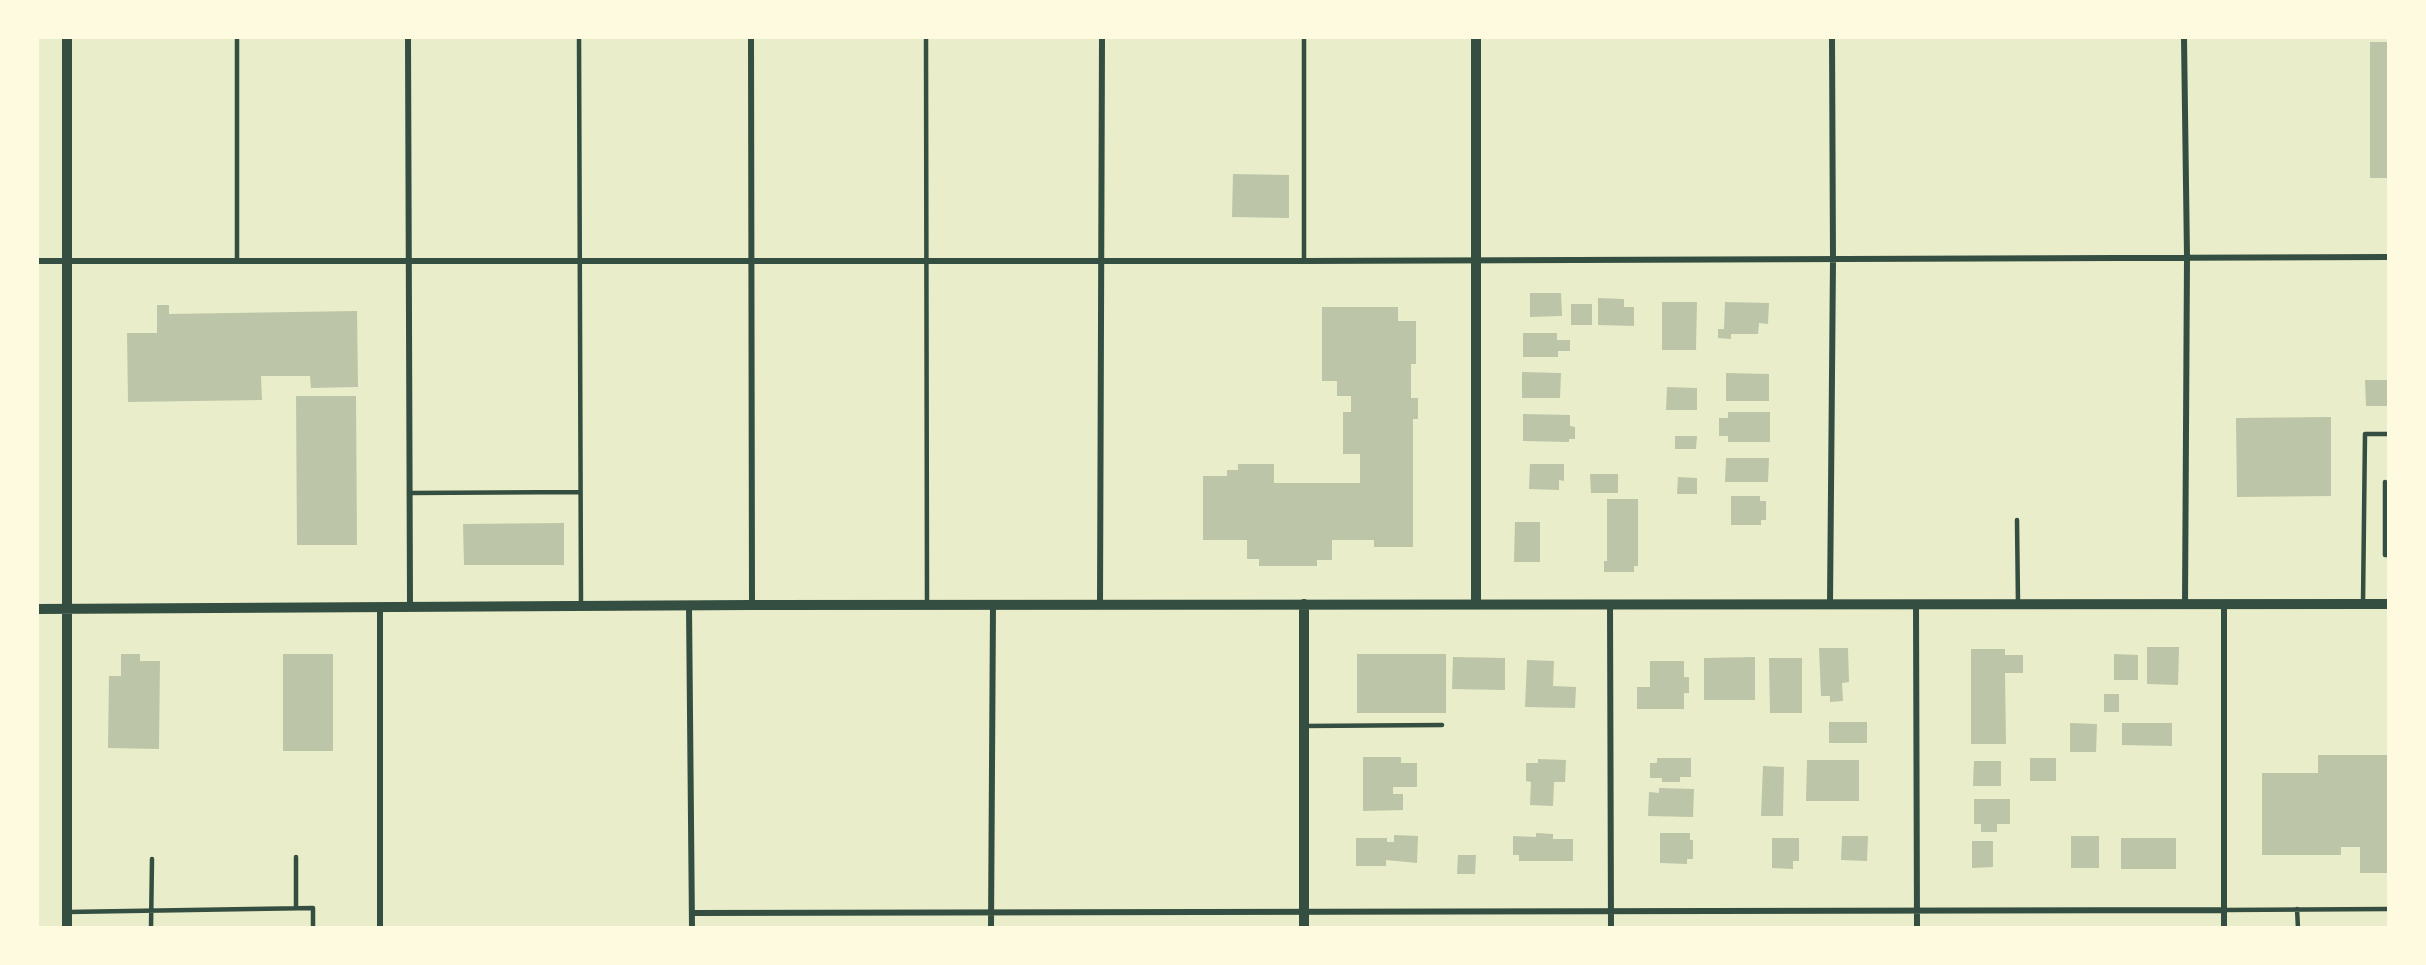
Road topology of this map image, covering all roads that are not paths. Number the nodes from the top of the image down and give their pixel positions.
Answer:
1 (67, 38) edge
2 (237, 38) edge
3 (408, 38) edge
4 (579, 38) edge
5 (751, 38) edge
6 (926, 38) edge
7 (1102, 38) edge
8 (1304, 38) edge
9 (1476, 38) edge
10 (1832, 38) edge
11 (2184, 38) edge
12 (2187, 256) junction
13 (2388, 257) edge
14 (1102, 259) junction
15 (927, 260) junction
16 (1475, 260) junction
17 (1833, 260) junction
18 (38, 261) edge
19 (66, 261) junction
20 (237, 261) junction
21 (408, 261) junction
22 (579, 261) junction
23 (752, 261) junction
24 (1304, 261) junction
25 (2388, 434) edge
26 (2385, 482) dead end
27 (580, 492) junction
28 (410, 493) junction
29 (2017, 520) dead end
30 (2388, 555) edge
31 (752, 604) junction
32 (1101, 604) junction
33 (1304, 604) junction
34 (1476, 604) junction
35 (1610, 604) junction
36 (1830, 604) junction
37 (1916, 604) junction
38 (2018, 604) junction
39 (2185, 604) junction
40 (2224, 604) junction
41 (2363, 604) junction
42 (2388, 604) edge
43 (927, 605) junction
44 (993, 605) junction
45 (410, 606) junction
46 (581, 606) junction
47 (689, 606) junction
48 (380, 607) junction
49 (38, 609) edge
50 (66, 609) junction
51 (1442, 725) dead end
52 (1304, 726) junction
53 (296, 857) dead end
54 (152, 859) dead end
55 (296, 908) junction
56 (2297, 909) junction
57 (2388, 909) edge
58 (152, 910) junction
59 (2224, 910) junction
60 (991, 911) junction
61 (1304, 911) junction
62 (1611, 911) junction
63 (1917, 911) junction
64 (67, 912) junction
65 (692, 913) junction
66 (67, 927) edge
67 (151, 927) edge
68 (313, 927) edge
69 (380, 927) edge
70 (692, 927) edge
71 (991, 927) edge
72 (1304, 927) edge
73 (1611, 927) edge
74 (1917, 927) edge
75 (2224, 927) edge
76 (2298, 927) edge

1 - 19 street
2 - 20 lane
3 - 21 street
4 - 22 lane
5 - 23 street
6 - 15 lane
7 - 14 street
8 - 24 lane
9 - 16 street
10 - 17 street
11 - 12 street
12 - 13 street
12 - 17 street
12 - 39 street
14 - 15 street
14 - 24 street
14 - 32 street
15 - 23 street
15 - 43 lane
16 - 17 street
16 - 24 street
16 - 34 street
17 - 36 street
18 - 19 street
19 - 20 street
19 - 50 street
20 - 21 street
21 - 22 street
21 - 28 street
22 - 23 street
22 - 27 lane
23 - 31 street
25 - 41 lane
26 - 30 lane
27 - 28 lane
27 - 46 lane
28 - 45 street
29 - 38 lane
31 - 43 street
31 - 47 street
32 - 33 street
32 - 44 street
33 - 34 street
33 - 52 street
34 - 35 street
35 - 36 street
35 - 62 street
36 - 37 street
37 - 38 street
37 - 63 street
38 - 39 street
39 - 40 street
40 - 41 street
40 - 59 street
41 - 42 street
43 - 44 street
44 - 60 street
45 - 46 street
45 - 48 street
46 - 47 street
47 - 65 street
48 - 50 street
48 - 69 street
49 - 50 street
50 - 64 street
51 - 52 lane
52 - 61 street
53 - 55 lane
54 - 58 lane
55 - 58 lane
55 - 68 lane
56 - 57 lane
56 - 59 lane
56 - 76 lane
58 - 64 lane
58 - 67 lane
59 - 63 street
59 - 75 street
60 - 61 street
60 - 65 street
60 - 71 street
61 - 62 street
61 - 72 street
62 - 63 street
62 - 73 street
63 - 74 street
64 - 66 street
65 - 70 street

